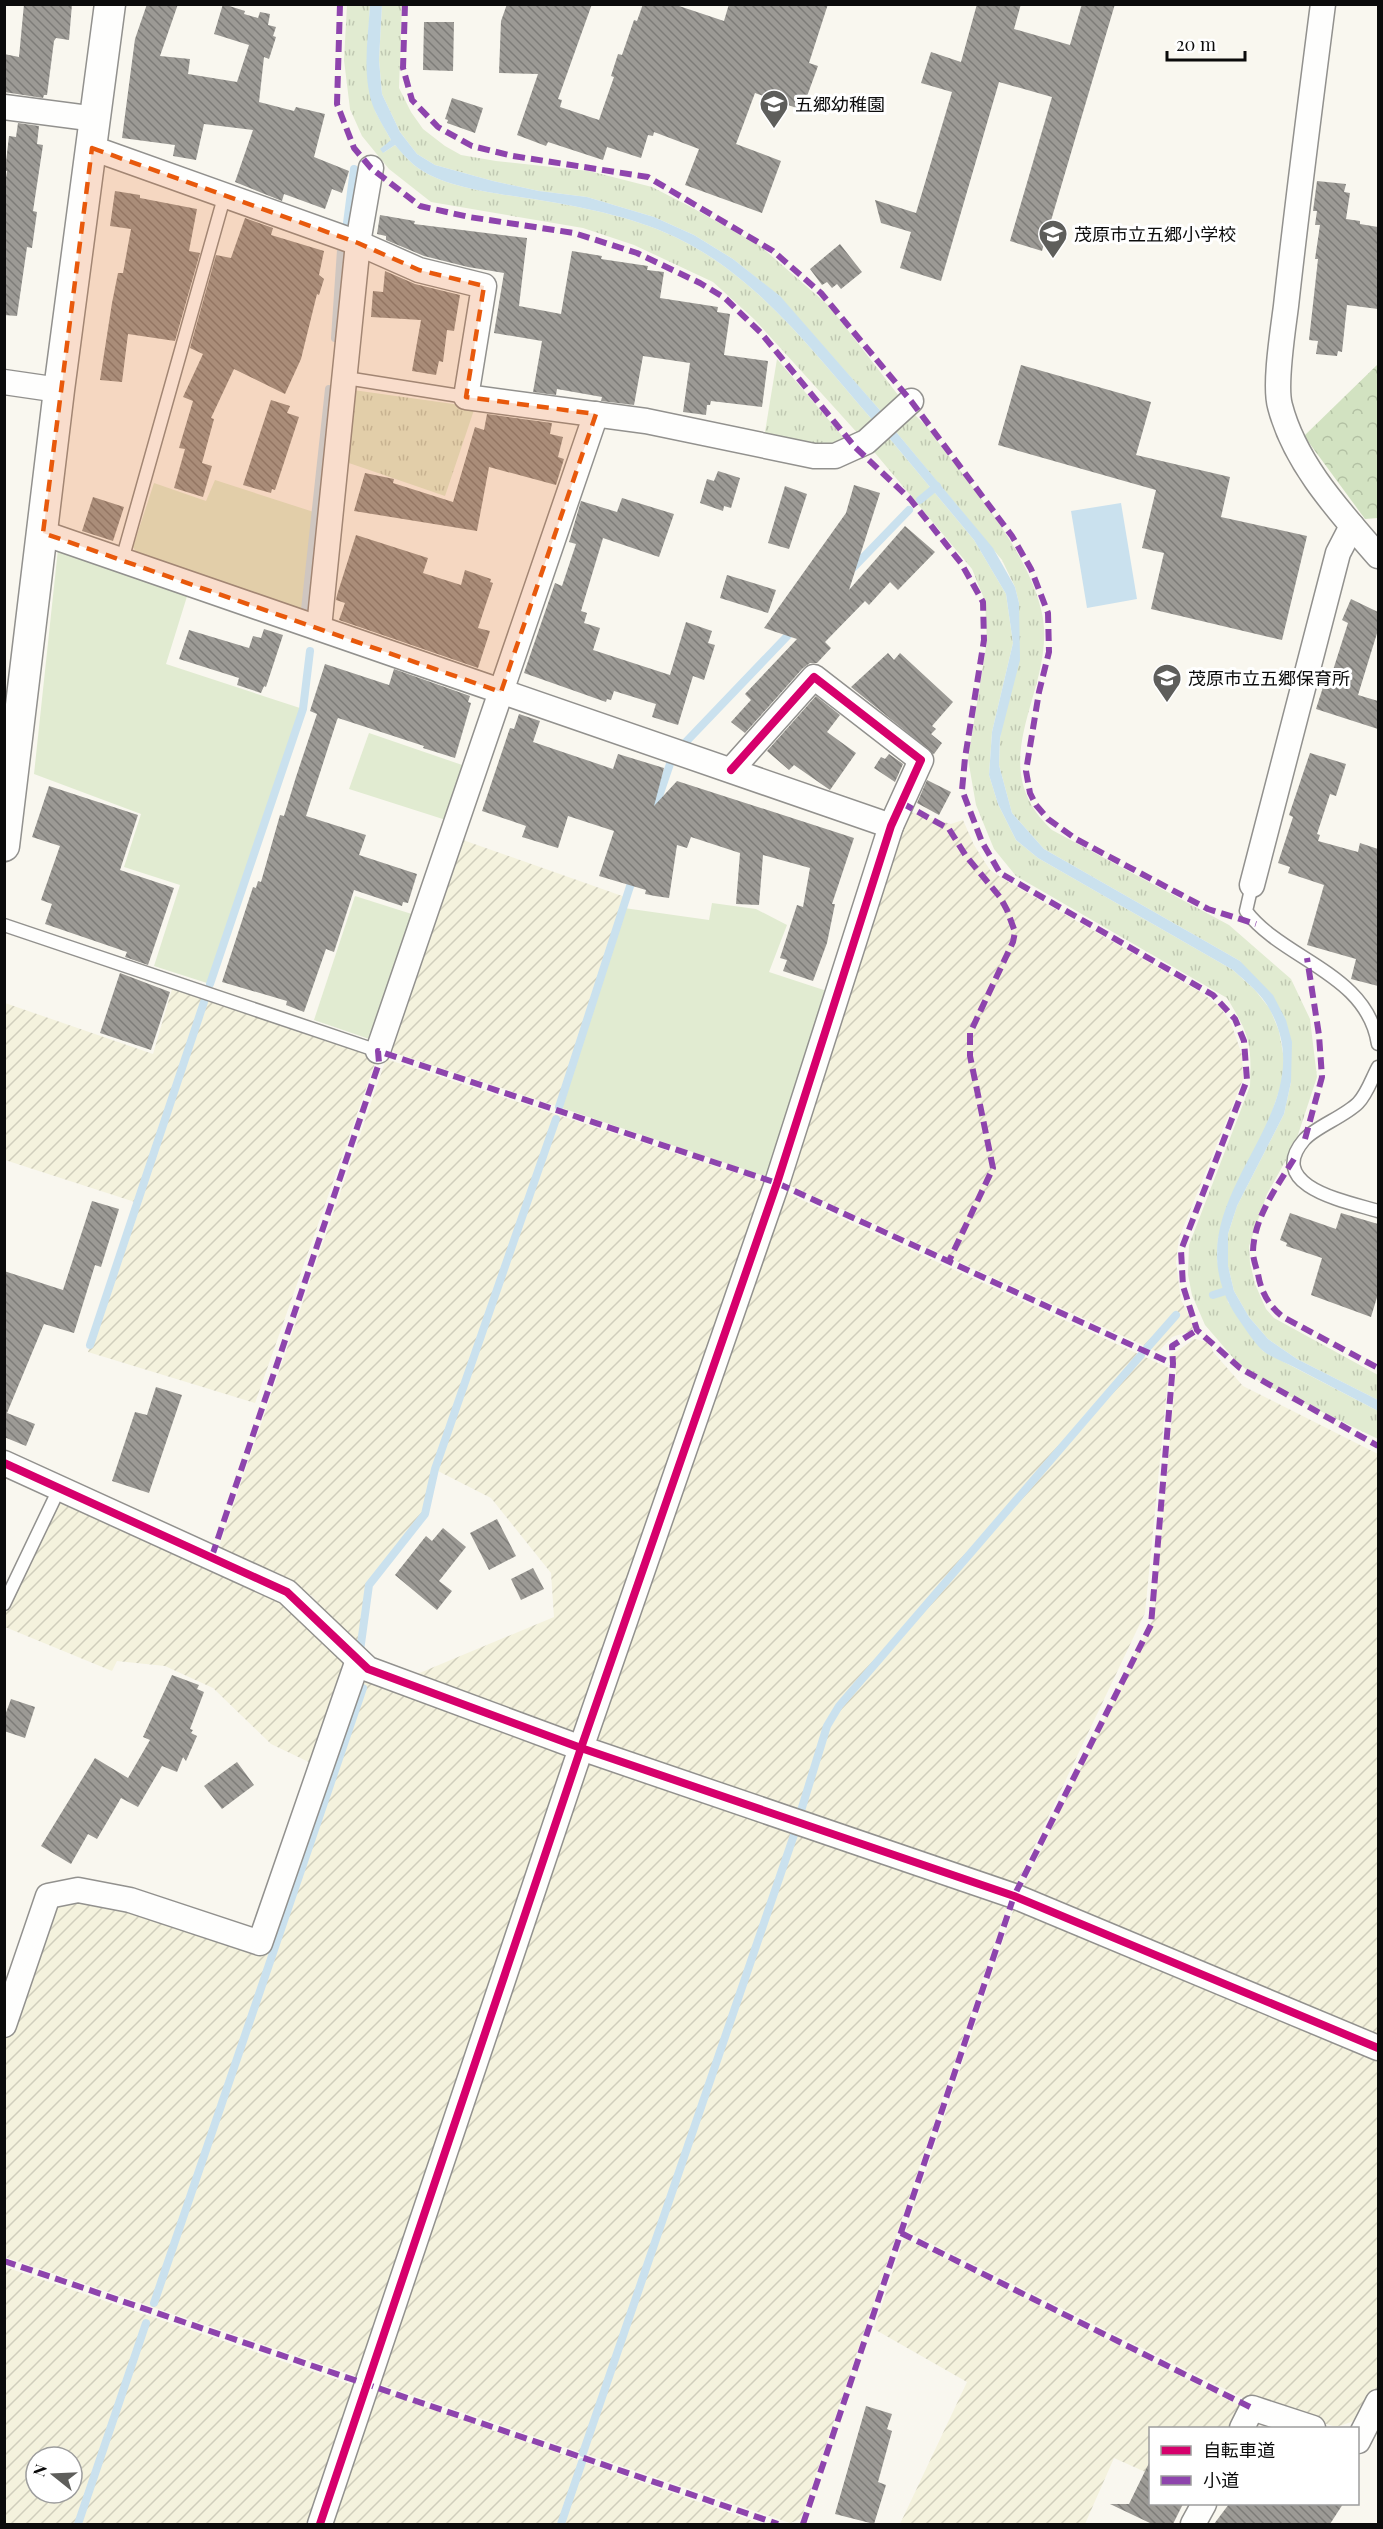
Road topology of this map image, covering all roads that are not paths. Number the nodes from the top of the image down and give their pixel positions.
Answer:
1 (110, 4) edge
2 (1323, 4) edge
3 (4, 106) edge
4 (96, 119) junction
5 (92, 148) junction
6 (371, 168) dead end
7 (225, 194) junction
8 (358, 243) junction
9 (346, 378) junction
10 (4, 382) edge
11 (59, 390) junction
12 (466, 397) junction
13 (909, 403) dead end
14 (596, 414) junction
15 (1352, 526) junction
16 (43, 533) junction
17 (1378, 556) edge
18 (122, 560) junction
19 (319, 628) junction
20 (501, 692) junction
21 (731, 770) junction
22 (891, 826) junction
23 (4, 846) edge
24 (1252, 885) joint
25 (4, 925) edge
26 (1378, 1044) edge
27 (378, 1051) joint
28 (1378, 1067) edge
29 (1378, 1211) edge
30 (4, 1462) edge
31 (60, 1487) junction
32 (4, 1604) edge
33 (358, 1660) junction
34 (582, 1748) junction
35 (4, 2025) edge
36 (1378, 2048) edge
37 (1378, 2402) edge
38 (1242, 2427) edge
39 (1310, 2427) edge
40 (1359, 2439) edge
41 (1359, 2441) edge
42 (1378, 2448) edge
43 (320, 2524) edge

1 - 4 street
2 - 15 street
3 - 4 street
4 - 5 street
5 - 7 street
5 - 11 street
6 - 8 street
7 - 8 street
7 - 18 lane
8 - 9 street
8 - 12 street
9 - 12 lane
9 - 19 street
10 - 11 street
11 - 16 street
12 - 14 street
13 - 14 street
14 - 20 street
15 - 17 street
15 - 24 street
16 - 18 street
16 - 23 street
18 - 19 street
19 - 20 street
20 - 21 street
20 - 27 street
21 - 22 street
21 - 22 street
22 - 34 street
24 - 26 lane
25 - 27 lane
28 - 29 lane
30 - 31 street
31 - 32 lane
31 - 33 street
33 - 34 street
33 - 35 street
34 - 36 street
34 - 43 street
37 - 40 street
38 - 39 street
41 - 42 street

